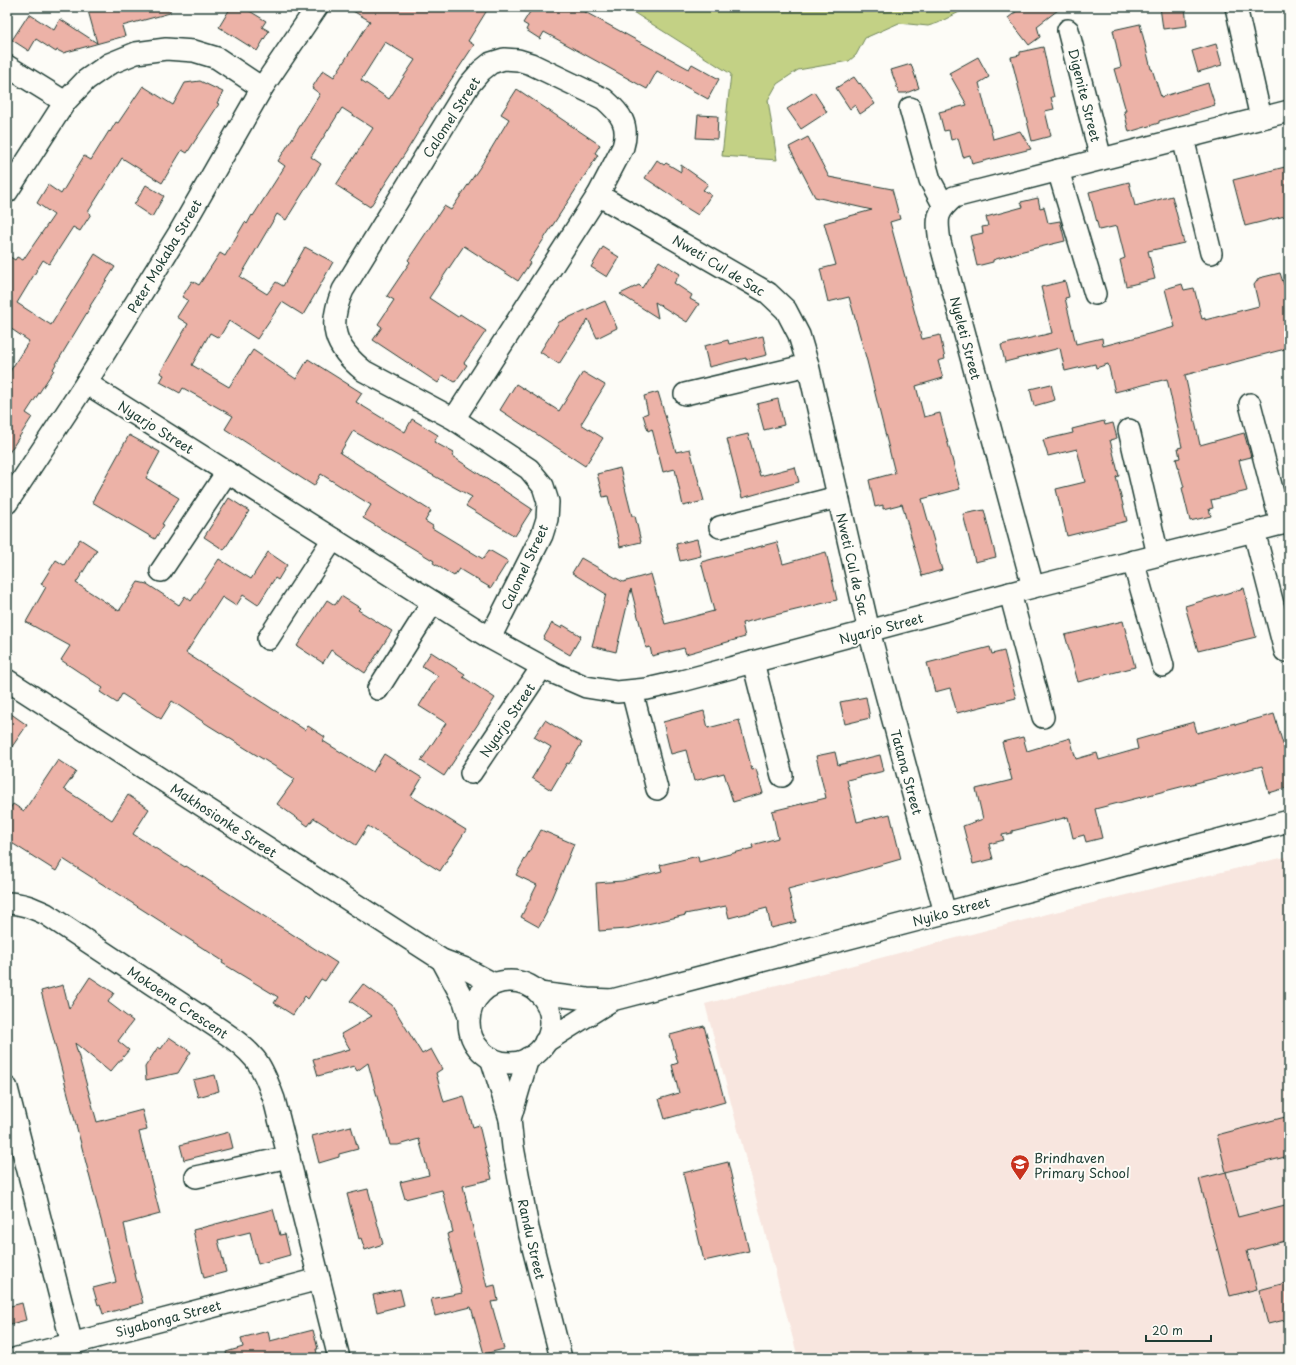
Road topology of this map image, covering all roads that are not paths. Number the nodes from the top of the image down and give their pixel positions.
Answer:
1 (318, 7) edge
2 (1236, 7) edge
3 (1068, 30) dead end
4 (7, 66) edge
5 (262, 88) junction
6 (65, 102) junction
7 (910, 108) dead end
8 (1289, 111) edge
9 (1261, 118) junction
10 (1183, 138) junction
11 (1101, 159) junction
12 (1058, 170) junction
13 (7, 192) edge
14 (598, 195) junction
15 (944, 206) junction
16 (1212, 254) dead end
17 (1095, 294) dead end
18 (808, 365) junction
19 (86, 383) junction
20 (685, 394) dead end
21 (1250, 404) dead end
22 (454, 419) junction
23 (1129, 430) dead end
24 (227, 472) junction
25 (838, 497) junction
26 (7, 503) edge
27 (1285, 523) edge
28 (720, 527) dead end
29 (1254, 531) junction
30 (333, 539) junction
31 (1158, 555) junction
32 (1133, 561) junction
33 (161, 571) dead end
34 (1033, 586) junction
35 (1010, 593) junction
36 (433, 602) junction
37 (868, 631) junction
38 (490, 638) junction
39 (268, 639) dead end
40 (1285, 651) dead end
41 (753, 662) junction
42 (1163, 666) dead end
43 (542, 667) junction
44 (7, 680) edge
45 (378, 689) dead end
46 (632, 690) junction
47 (1043, 717) dead end
48 (471, 773) dead end
49 (782, 776) dead end
50 (656, 789) dead end
51 (1289, 821) edge
52 (7, 903) edge
53 (945, 913) junction
54 (442, 960) junction
55 (494, 984) junction
56 (539, 993) junction
57 (612, 1000) junction
58 (469, 1017) junction
59 (545, 1042) junction
60 (491, 1058) junction
61 (528, 1058) junction
62 (7, 1088) edge
63 (510, 1119) junction
64 (289, 1157) junction
65 (196, 1177) dead end
66 (320, 1279) junction
67 (72, 1344) junction
68 (16, 1358) edge
69 (339, 1358) edge
70 (561, 1358) edge

1 - 5 street, Peter Mokaba Street
2 - 9 street
3 - 11 street, Digenite Street
4 - 6 street
5 - 6 street
5 - 19 street, Peter Mokaba Street
6 - 13 street
7 - 15 street
8 - 9 street
9 - 10 street
10 - 11 street
10 - 16 street
11 - 12 street
12 - 15 street
12 - 17 street
14 - 18 street, Nweti Cul de Sac
14 - 22 street, Calomel Street
14 - 22 street, Calomel Street
15 - 34 street, Nyeleti Street
18 - 20 street
18 - 25 street, Nweti Cul de Sac
19 - 24 street, Nyarjo Street
19 - 26 street, Peter Mokaba Street
21 - 27 street, Nyarjo Street
22 - 38 street, Calomel Street
23 - 31 street
24 - 30 street, Nyarjo Street
24 - 33 street
25 - 28 street, Nweti Cul de Sac
25 - 37 street, Nweti Cul de Sac
27 - 29 street, Nyarjo Street
29 - 31 street, Nyarjo Street
29 - 40 street
30 - 36 street, Nyarjo Street
30 - 39 street
31 - 32 street, Nyarjo Street
32 - 34 street, Nyarjo Street
32 - 42 street
34 - 35 street, Nyarjo Street
35 - 37 street, Nyarjo Street
35 - 47 street
36 - 38 street, Nyarjo Street
36 - 45 street
37 - 41 street, Nyarjo Street
37 - 53 street, Tatana Street
38 - 43 street, Nyarjo Street
41 - 46 street, Nyarjo Street
41 - 49 street
43 - 46 street, Nyarjo Street
43 - 48 street, Nyarjo Street
44 - 54 street, Makhosionke Street
46 - 50 street
51 - 53 street, Nyiko Street
52 - 64 street, Mokoena Crescent
53 - 57 street, Nyiko Street
54 - 55 street, Makhosionke Street
54 - 58 street, Makhosionke Street
55 - 56 street
55 - 58 street
56 - 57 street, Nyiko Street
56 - 59 street
57 - 59 street, Nyiko Street
58 - 60 street
59 - 61 street
60 - 61 street
60 - 63 street, Randu Street
61 - 63 street, Randu Street
62 - 67 street
63 - 70 street, Randu Street
64 - 65 street
64 - 66 street, Mokoena Crescent
66 - 67 street, Siyabonga Street
66 - 69 street, Mokoena Crescent
67 - 68 street, Siyabonga Street

